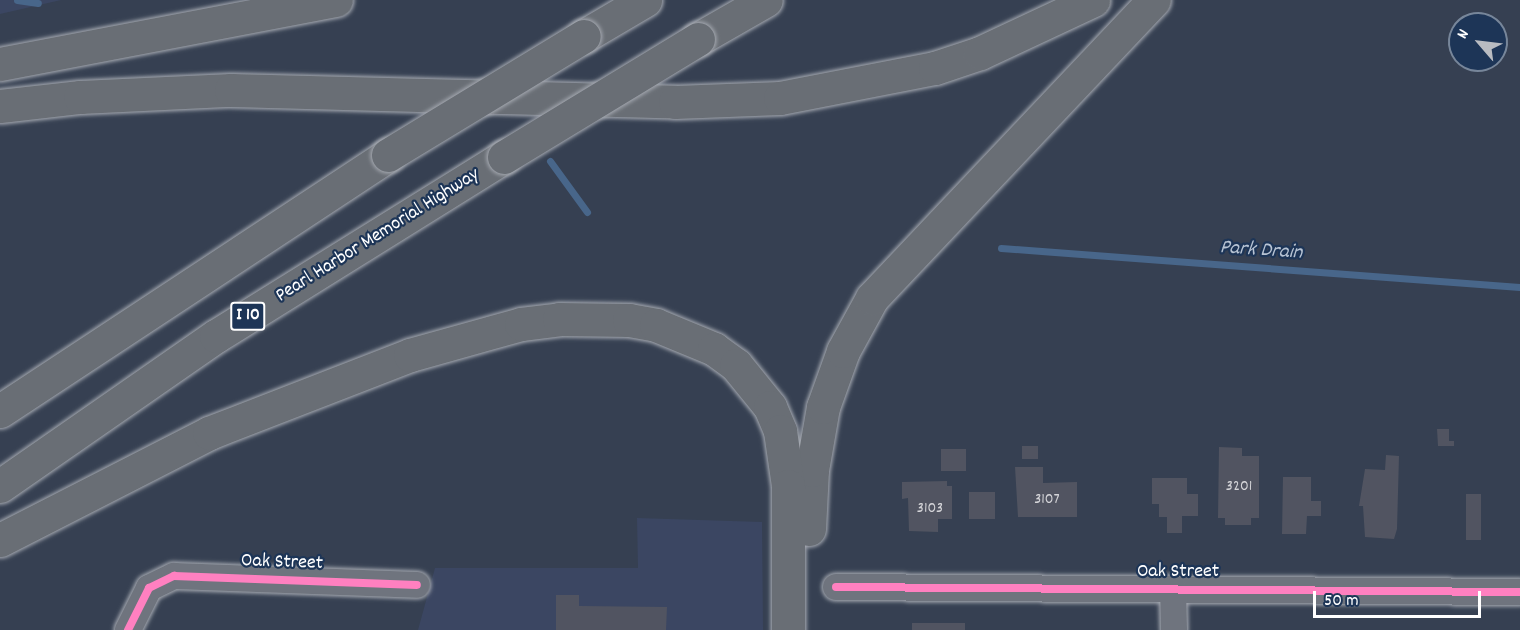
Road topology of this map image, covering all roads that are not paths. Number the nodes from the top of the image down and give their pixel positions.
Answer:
1 (336, 0) edge
2 (645, 0) edge
3 (766, 0) edge
4 (1093, 0) edge
5 (1154, 0) edge
6 (0, 64) edge
7 (0, 105) edge
8 (0, 411) edge
9 (0, 486) edge
10 (0, 540) edge
11 (417, 585) dead end
12 (836, 587) dead end
13 (1173, 588) junction
14 (1520, 592) edge
15 (128, 630) edge
16 (788, 630) edge
17 (810, 630) edge
18 (1174, 630) edge

1 - 6 highway
2 - 8 highway, bridge
3 - 9 highway, Pearl Harbor Memorial Highway / I 10, bridge
4 - 7 highway
5 - 17 highway
10 - 16 highway
11 - 15 street, Oak Street
12 - 13 street, Oak Street
13 - 14 street, Oak Street
13 - 18 street

